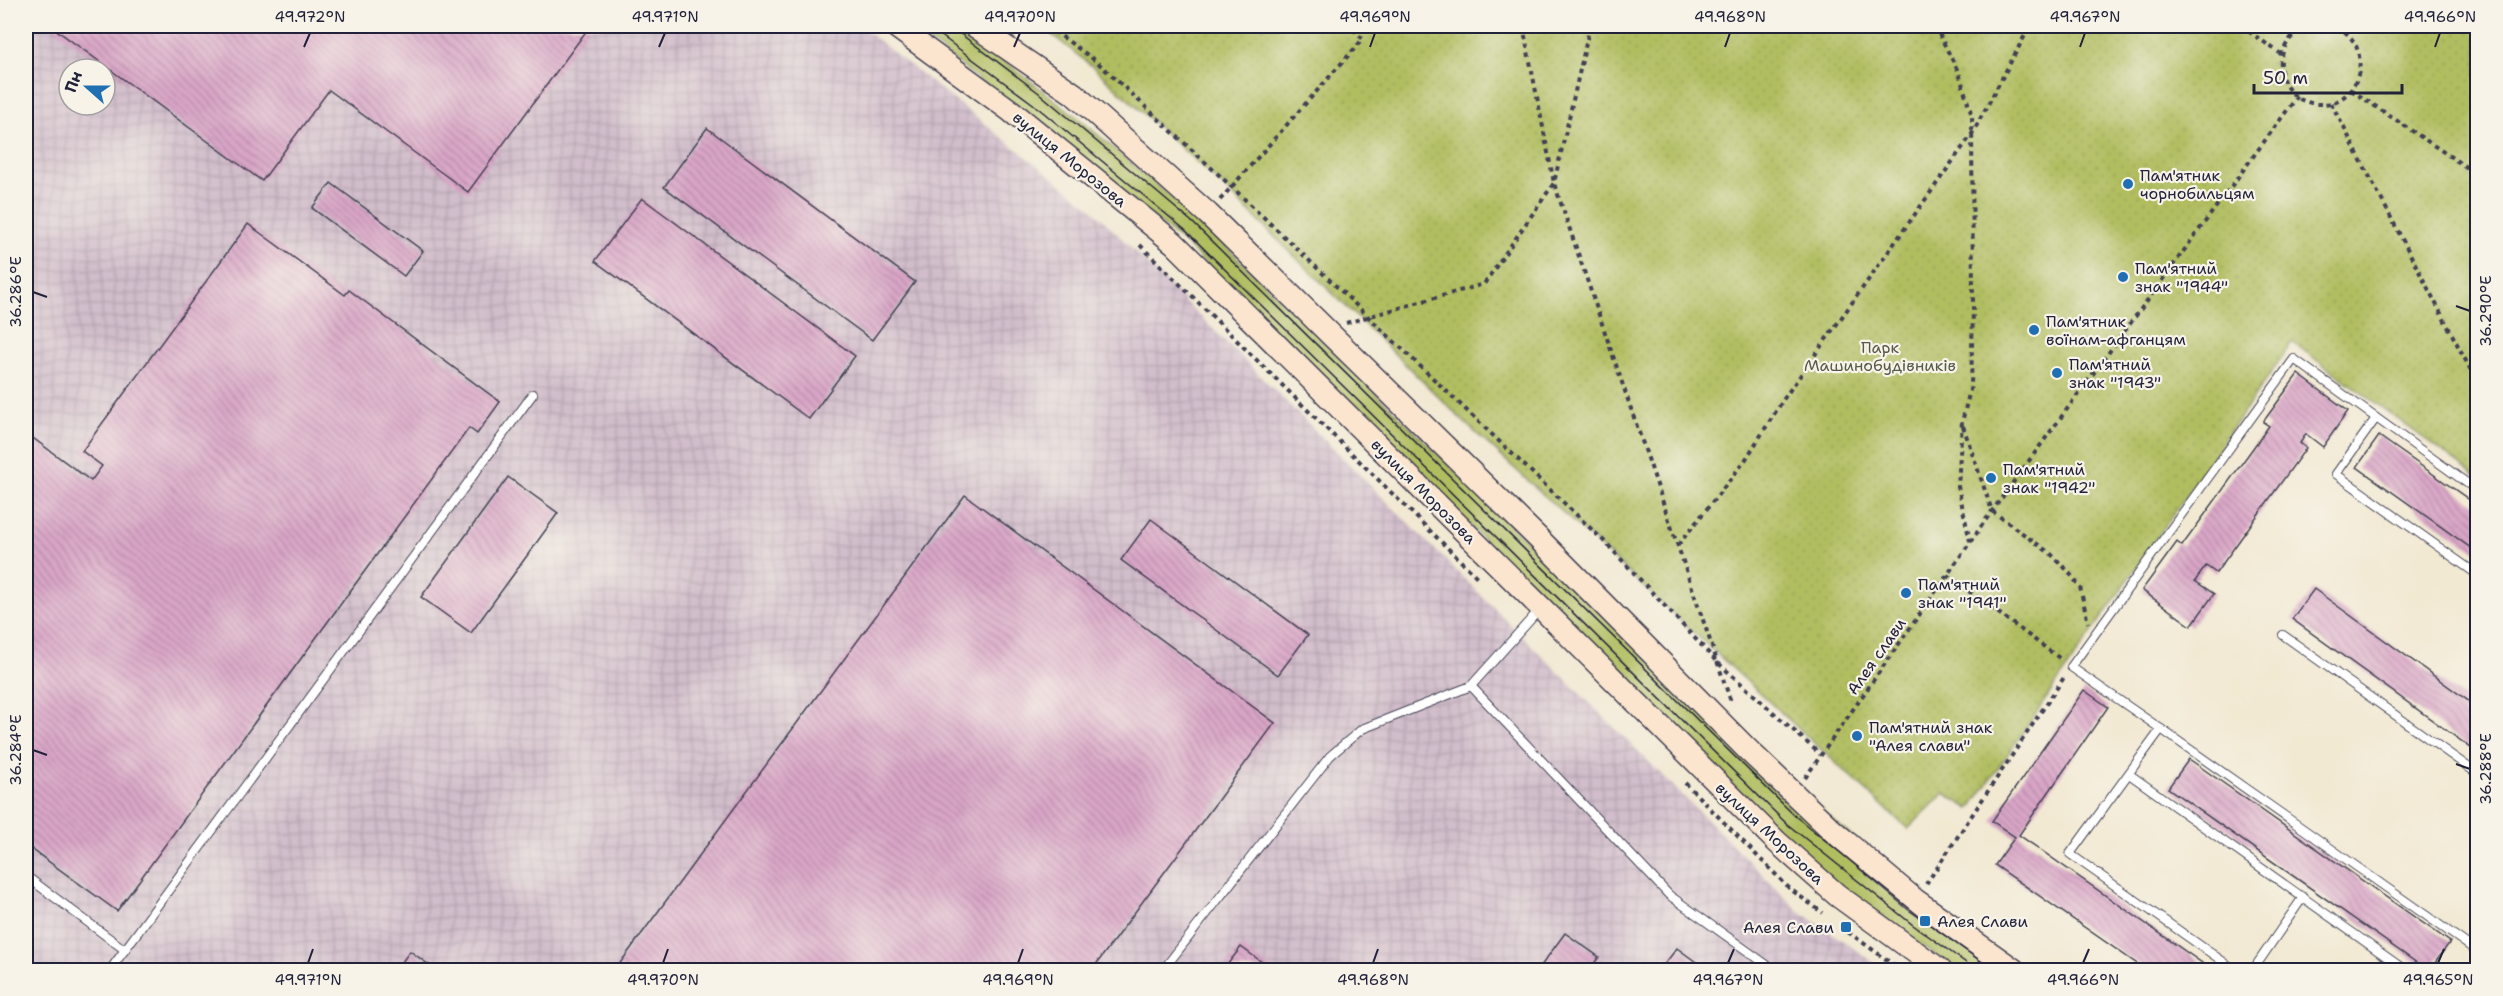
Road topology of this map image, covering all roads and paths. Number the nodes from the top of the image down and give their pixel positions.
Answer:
1 (895, 26) edge
2 (975, 26) edge
3 (1047, 26) edge
4 (1350, 26) edge
5 (1523, 26) edge
6 (1590, 26) edge
7 (1935, 26) edge
8 (2030, 26) edge
9 (2241, 26) edge
10 (2290, 26) edge
11 (2307, 26) edge
12 (2336, 26) edge
13 (2297, 30) junction
14 (2281, 54) junction
15 (2351, 90) junction
16 (2297, 97) junction
17 (2331, 103) junction
18 (1972, 134) junction
19 (2478, 175) edge
20 (1554, 183) junction
21 (1232, 187) junction
22 (1208, 214) junction
23 (1136, 241) dead end
24 (1367, 317) junction
25 (1324, 329) junction
26 (2478, 384) edge
27 (533, 394) dead end
28 (2376, 418) junction
29 (1962, 422) junction
30 (2478, 491) edge
31 (1992, 511) junction
32 (1970, 542) junction
33 (1677, 546) junction
34 (1947, 575) junction
35 (2478, 575) edge
36 (1484, 584) dead end
37 (1541, 607) junction
38 (2283, 635) dead end
39 (2091, 639) junction
40 (1717, 662) junction
41 (2071, 666) junction
42 (1471, 686) junction
43 (1732, 705) dead end
44 (2161, 729) junction
45 (1821, 755) junction
46 (2128, 774) junction
47 (2478, 774) edge
48 (1683, 782) dead end
49 (1795, 794) junction
50 (26, 876) edge
51 (2303, 897) junction
52 (1915, 900) junction
53 (1828, 917) dead end
54 (1847, 931) dead end
55 (125, 950) junction
56 (2478, 952) edge
57 (110, 970) edge
58 (1163, 970) edge
59 (1774, 970) edge
60 (1901, 970) edge
61 (1940, 970) edge
62 (2014, 970) edge
63 (2235, 970) edge
64 (2253, 970) edge
65 (2405, 970) edge

1 - 37 main road, вулиця Морозова
2 - 22 main road
3 - 21 path
4 - 21 path
5 - 20 path
6 - 20 path
7 - 18 path
8 - 18 path
9 - 14 path
10 - 13 path
11 - 13 path
12 - 15 path
13 - 14 path
14 - 16 path
15 - 17 path
15 - 19 path
16 - 17 path
16 - 31 path, Алея слави
17 - 26 path
18 - 29 path
18 - 33 path
20 - 24 path
20 - 33 path
21 - 22 path
21 - 24 path
22 - 25 main road
23 - 36 path
24 - 25 path
24 - 40 path
25 - 49 main road
27 - 55 lane
28 - 30 lane
28 - 35 lane
28 - 39 lane
29 - 31 path
29 - 32 path
31 - 32 path, Алея слави
31 - 39 path
32 - 34 path, Алея слави
33 - 40 path
34 - 41 path
34 - 45 path, Алея слави
37 - 42 lane
37 - 61 main road, вулиця Морозова
38 - 47 lane
39 - 41 lane
40 - 43 path
40 - 45 path
41 - 44 lane
41 - 52 path
42 - 58 lane
42 - 59 lane
44 - 46 lane
44 - 56 lane
45 - 49 path, Алея слави
46 - 51 lane
46 - 63 lane
48 - 53 path
49 - 52 main road
50 - 55 lane
51 - 64 lane
51 - 65 lane
52 - 62 main road
54 - 60 path
55 - 57 lane

